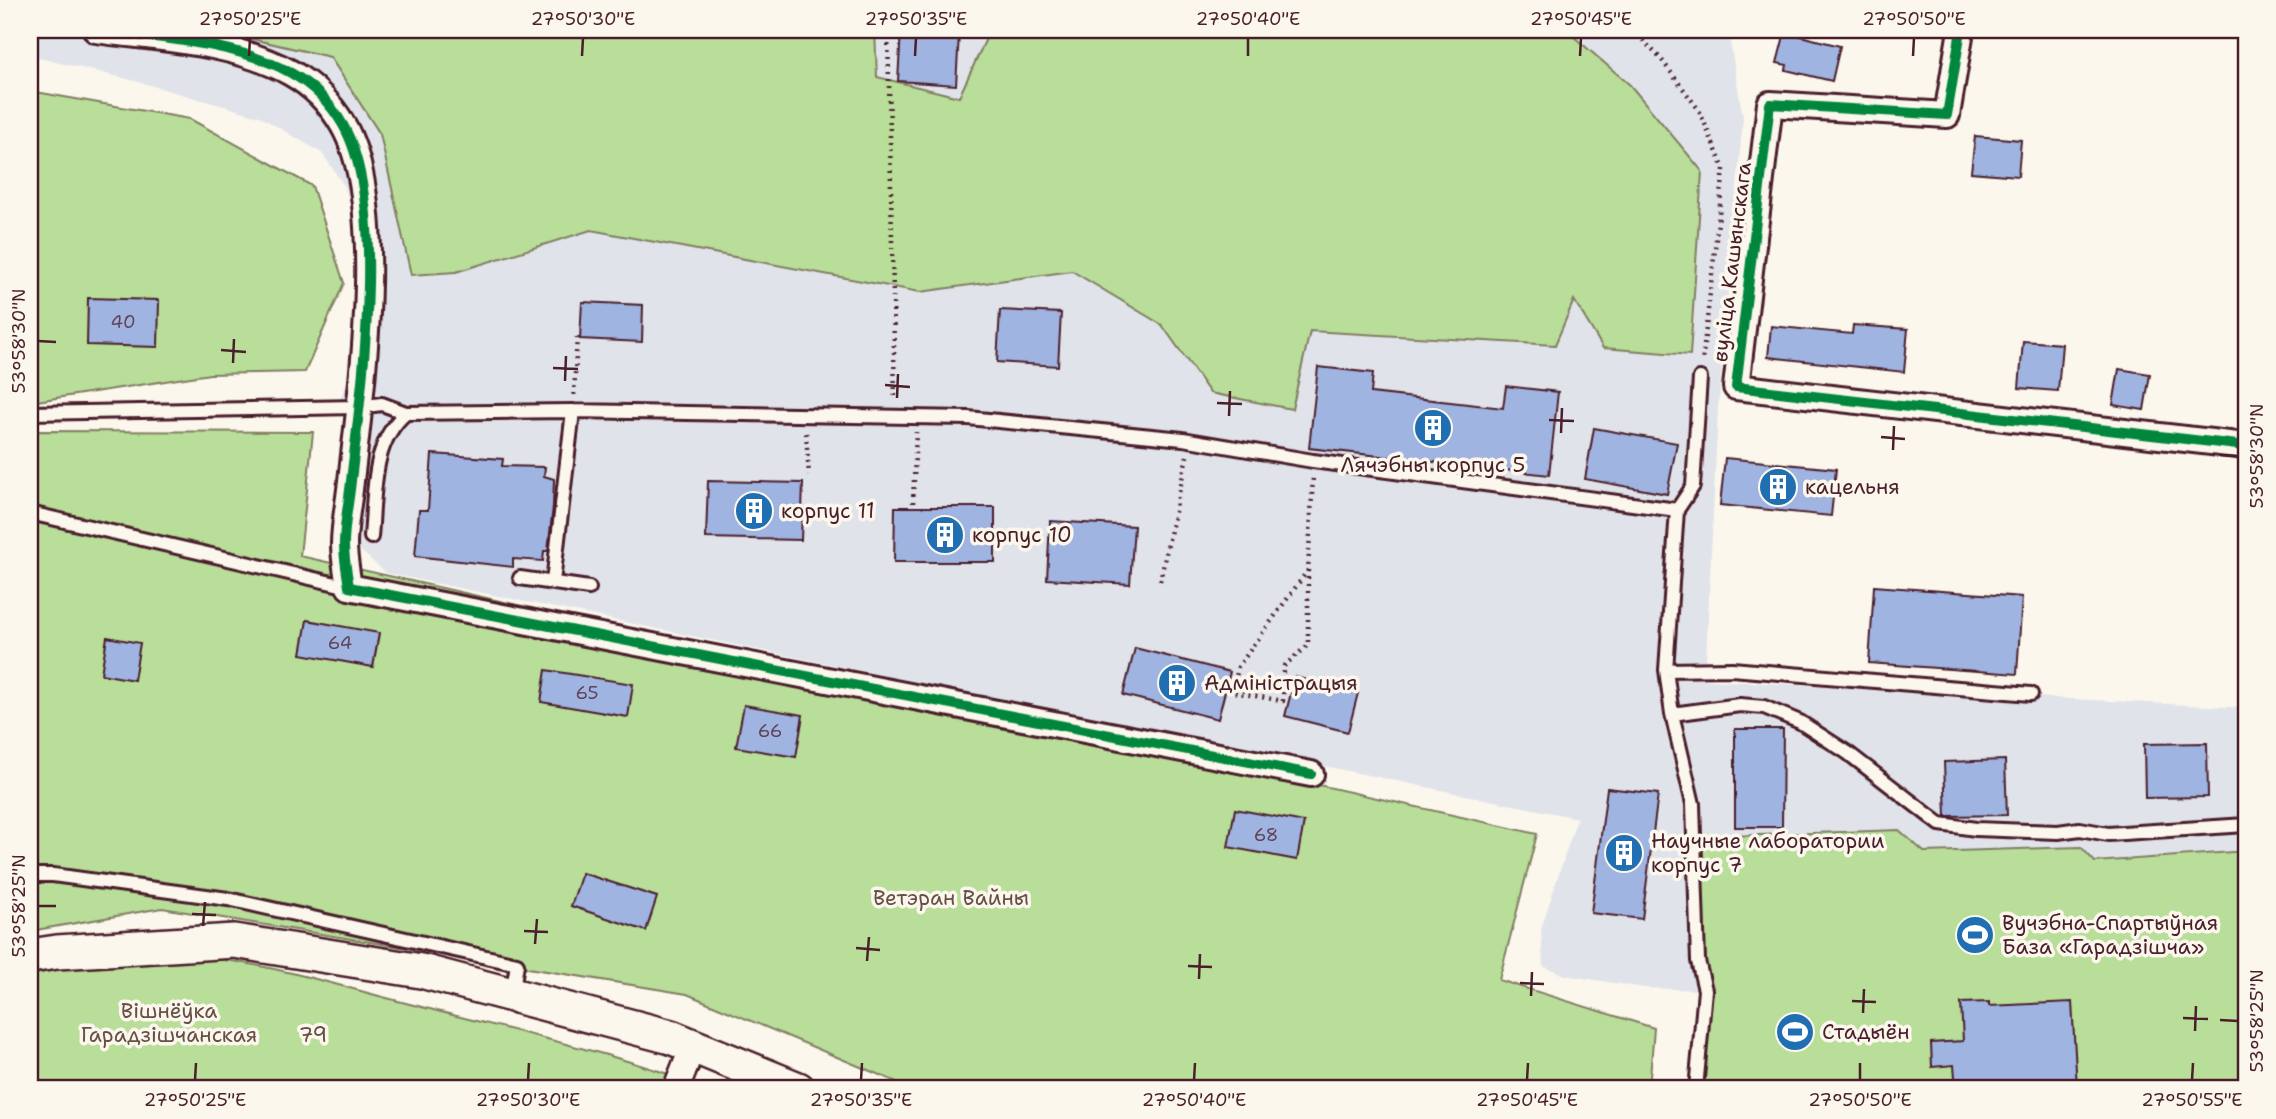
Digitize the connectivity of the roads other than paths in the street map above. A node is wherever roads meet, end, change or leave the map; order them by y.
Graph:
1 (96, 30) edge
2 (1961, 30) edge
3 (1700, 377) road end
4 (358, 407) junction
5 (573, 411) junction
6 (30, 413) edge
7 (406, 413) junction
8 (2246, 446) edge
9 (1677, 510) junction
10 (30, 513) edge
11 (370, 537) dead end
12 (520, 578) dead end
13 (553, 582) junction
14 (349, 587) junction
15 (589, 588) dead end
16 (1666, 670) junction
17 (2031, 694) dead end
18 (1672, 713) junction
19 (1311, 774) dead end
20 (2246, 825) edge
21 (30, 875) edge
22 (30, 957) edge
23 (512, 995) junction
24 (693, 1046) junction
25 (676, 1089) edge
26 (798, 1089) edge
27 (1696, 1089) edge

1 - 4 street
2 - 8 street, вуліца Кашынскага
3 - 9 lane
4 - 6 lane
4 - 7 lane
4 - 14 street
5 - 7 lane
5 - 9 lane
5 - 13 lane
7 - 11 lane
9 - 16 lane
10 - 14 lane
12 - 13 lane
13 - 15 lane
14 - 19 street
16 - 17 lane
16 - 18 lane
18 - 20 lane
18 - 27 lane
21 - 23 lane
22 - 23 street
23 - 24 street
24 - 25 street
24 - 26 street

